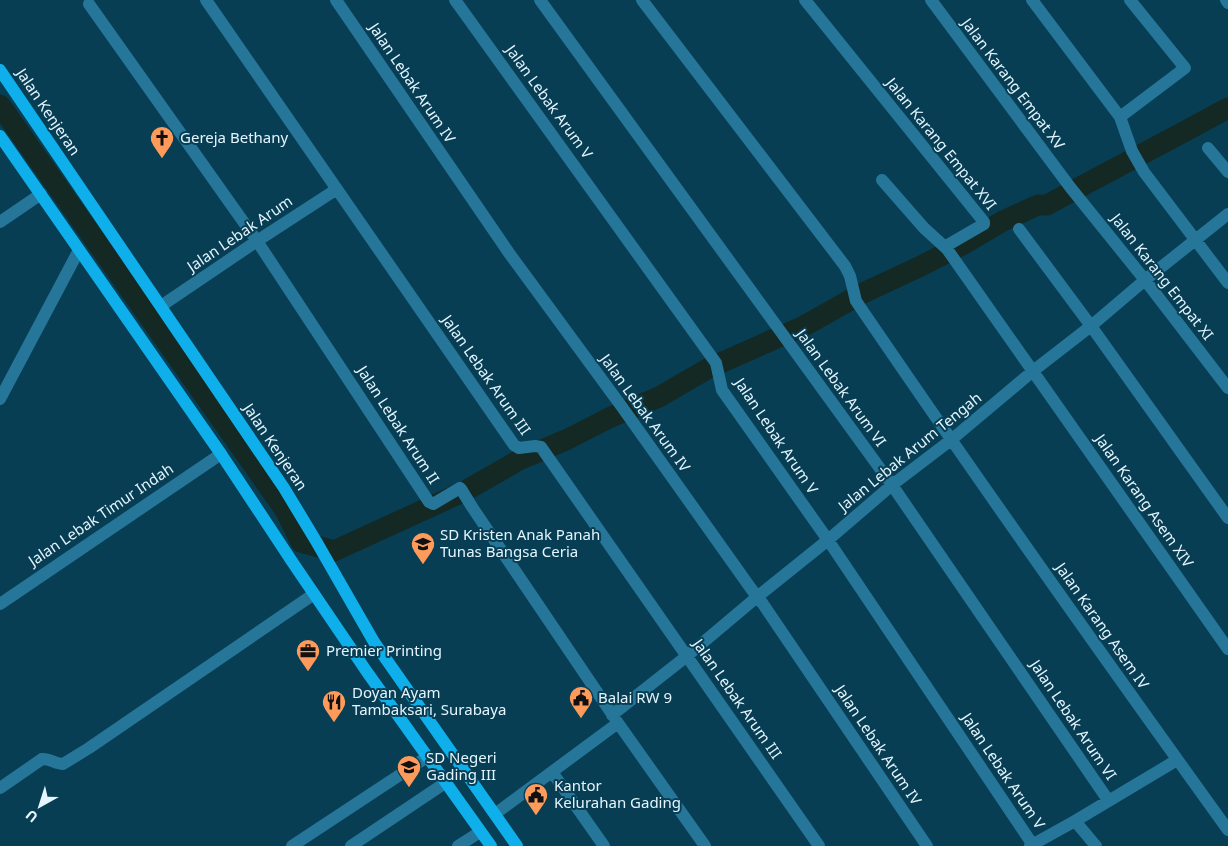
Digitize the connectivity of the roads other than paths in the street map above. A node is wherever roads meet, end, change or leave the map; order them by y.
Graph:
1 (206, 0) edge
2 (336, 0) edge
3 (455, 0) edge
4 (540, 0) edge
5 (642, 0) edge
6 (805, 0) edge
7 (931, 0) edge
8 (1032, 0) edge
9 (1130, 0) edge
10 (1226, 0) edge
11 (1228, 3) edge
12 (90, 4) dead end
13 (0, 70) edge
14 (1120, 117) junction
15 (0, 136) edge
16 (1208, 148) dead end
17 (1228, 172) edge
18 (882, 180) dead end
19 (337, 189) junction
20 (1073, 191) joint
21 (41, 194) junction
22 (1228, 214) edge
23 (0, 222) edge
24 (1019, 229) dead end
25 (1195, 240) junction
26 (257, 241) junction
27 (79, 250) junction
28 (948, 250) junction
29 (1145, 280) junction
30 (1228, 283) edge
31 (161, 306) junction
32 (1091, 326) junction
33 (1034, 371) junction
34 (1228, 388) edge
35 (0, 399) edge
36 (951, 440) junction
37 (221, 454) junction
38 (892, 485) junction
39 (1228, 518) edge
40 (828, 540) junction
41 (314, 594) junction
42 (757, 597) junction
43 (0, 604) edge
44 (1228, 649) edge
45 (687, 656) junction
46 (615, 719) junction
47 (427, 757) junction
48 (1177, 760) junction
49 (552, 772) junction
50 (445, 783) junction
51 (0, 788) edge
52 (1108, 800) junction
53 (495, 814) junction
54 (1075, 821) junction
55 (1228, 830) edge
56 (480, 832) junction
57 (1032, 845) edge
58 (292, 846) edge
59 (351, 846) edge
60 (458, 846) edge
61 (491, 846) edge
62 (517, 846) edge
63 (604, 846) edge
64 (705, 846) edge
65 (819, 846) edge
66 (927, 846) edge
67 (1096, 846) edge

1 - 19 street, Jalan Lebak Arum III
2 - 42 street, Jalan Lebak Arum IV
3 - 40 street, Jalan Lebak Arum V
4 - 38 street, Jalan Lebak Arum VI
5 - 36 street
6 - 28 street, Jalan Karang Empat XVI
7 - 20 street, Jalan Karang Empat XV
8 - 14 street
9 - 14 street
10 - 11 street
12 - 26 street, Jalan Lebak Arum II
13 - 31 main road, Jalan Kenjeran
14 - 25 street
15 - 21 main road
16 - 17 street
18 - 28 street
19 - 26 street, Jalan Lebak Arum
19 - 45 street, Jalan Lebak Arum III
20 - 29 street, Jalan Karang Empat XI
21 - 23 street
21 - 27 main road
22 - 25 street, Jalan Lebak Arum Tengah
24 - 32 street
25 - 29 street, Jalan Lebak Arum Tengah
25 - 30 street
26 - 31 street, Jalan Lebak Arum
26 - 46 street, Jalan Lebak Arum II
27 - 35 street
27 - 37 main road
28 - 33 street
29 - 32 street, Jalan Lebak Arum Tengah
29 - 34 street, Jalan Karang Empat XI
31 - 53 main road, Jalan Kenjeran
32 - 33 street, Jalan Lebak Arum Tengah
32 - 39 street
33 - 36 street, Jalan Lebak Arum Tengah
33 - 44 street, Jalan Karang Asem XIV
36 - 38 street, Jalan Lebak Arum Tengah
36 - 48 street, Jalan Karang Asem IV
37 - 41 main road
37 - 43 street, Jalan Lebak Timur Indah
38 - 40 street, Jalan Lebak Arum Tengah
38 - 52 street, Jalan Lebak Arum VI
40 - 42 street, Jalan Lebak Arum Tengah
40 - 57 street, Jalan Lebak Arum V
41 - 47 main road
41 - 51 street
42 - 45 street, Jalan Lebak Arum Tengah
42 - 66 street, Jalan Lebak Arum IV
45 - 46 street, Jalan Lebak Arum Tengah
45 - 65 street, Jalan Lebak Arum III
46 - 49 street, Jalan Lebak Arum Tengah
46 - 64 street, Jalan Lebak Arum II
47 - 50 main road
47 - 58 street
48 - 52 street
48 - 55 street, Jalan Karang Asem IV
49 - 53 street, Jalan Lebak Arum Tengah
49 - 63 street
50 - 56 main road
50 - 59 street
52 - 54 street
53 - 62 main road, Jalan Kenjeran
54 - 57 street
54 - 67 street
56 - 60 street
56 - 61 main road

